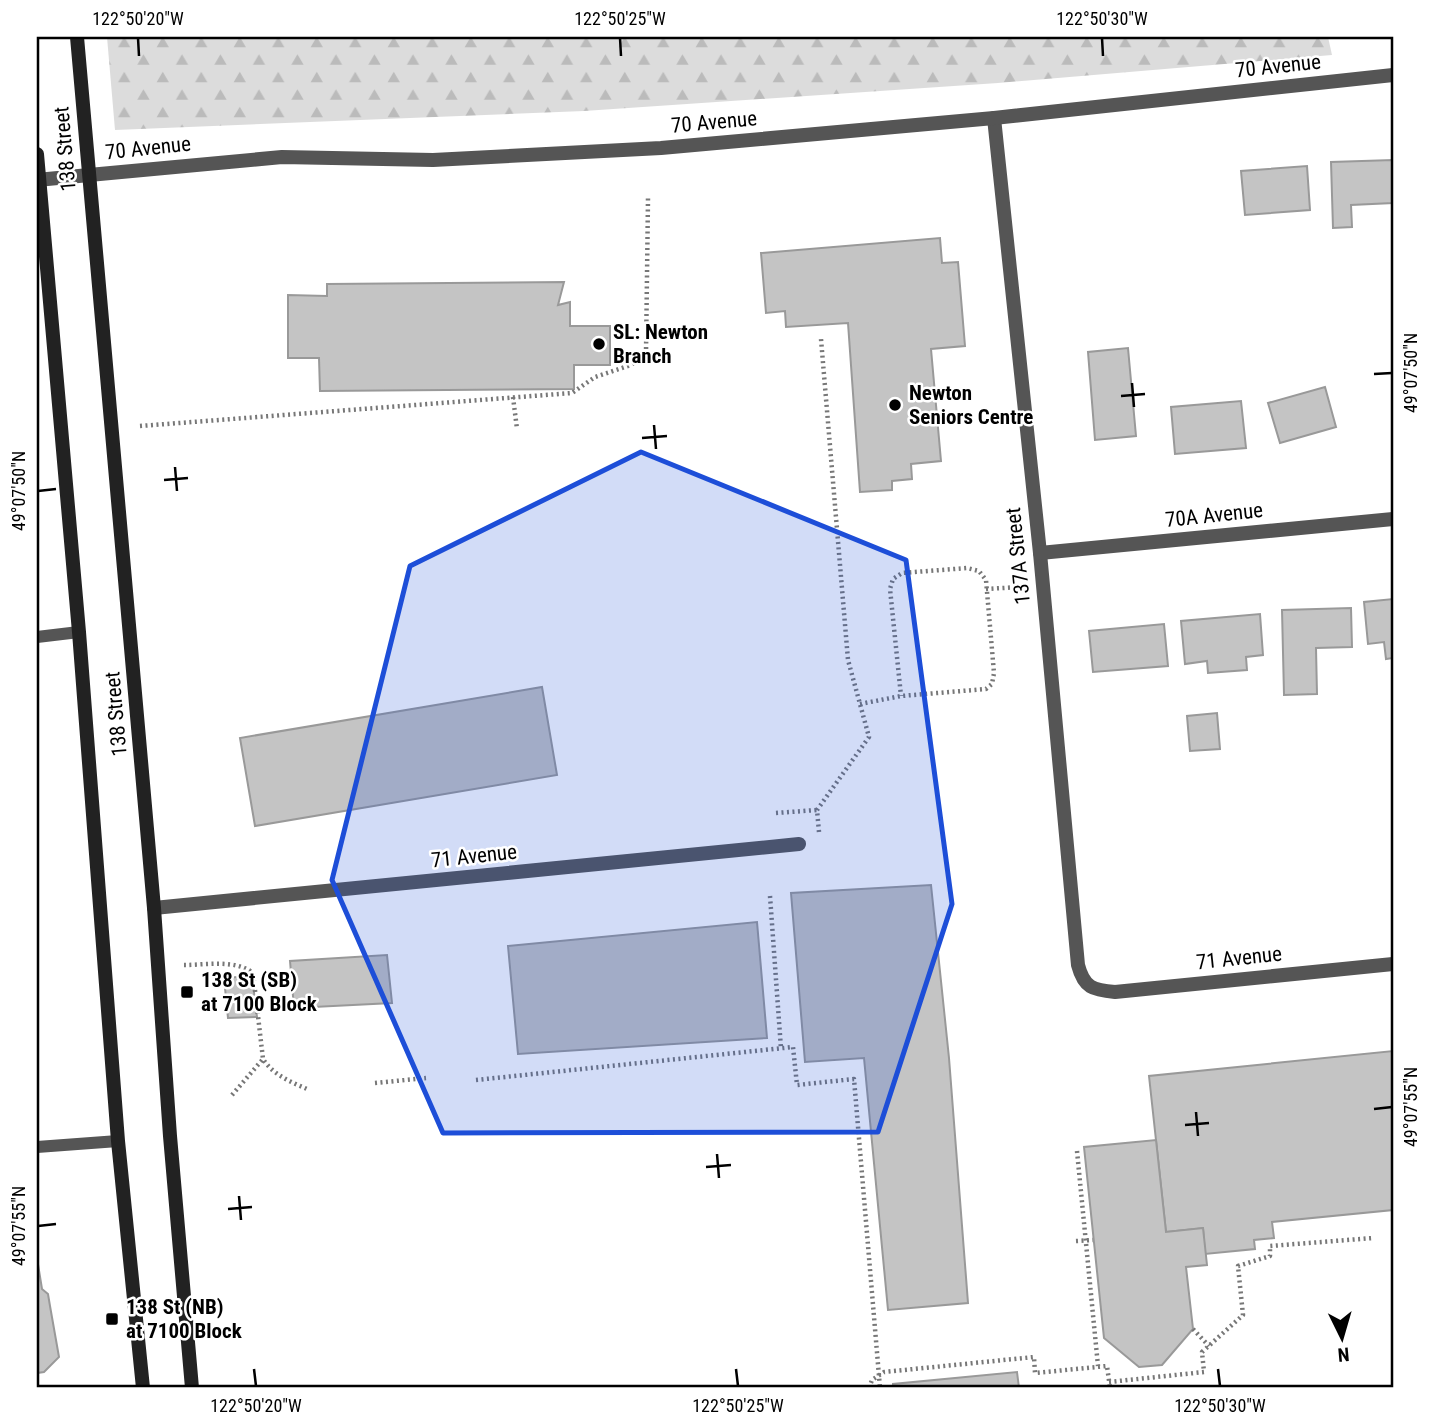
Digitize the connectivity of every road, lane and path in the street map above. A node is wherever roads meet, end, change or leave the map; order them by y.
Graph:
1 (77, 37) edge
2 (1393, 75) edge
3 (994, 118) junction
4 (37, 154) edge
5 (89, 175) junction
6 (38, 180) edge
7 (648, 198) dead end
8 (821, 339) dead end
9 (513, 397) junction
10 (140, 426) dead end
11 (517, 429) dead end
12 (1393, 519) edge
13 (1040, 553) junction
14 (1019, 587) dead end
15 (986, 589) junction
16 (79, 632) junction
17 (37, 637) edge
18 (901, 696) junction
19 (860, 704) junction
20 (776, 813) dead end
21 (799, 844) dead end
22 (770, 896) dead end
23 (155, 908) junction
24 (1393, 964) edge
25 (184, 965) dead end
26 (1090, 987) joint
27 (781, 1049) junction
28 (263, 1059) junction
29 (426, 1078) dead end
30 (476, 1080) dead end
31 (375, 1083) dead end
32 (307, 1089) dead end
33 (232, 1095) dead end
34 (118, 1141) junction
35 (37, 1147) edge
36 (1077, 1152) dead end
37 (1373, 1238) dead end
38 (1093, 1240) dead end
39 (1076, 1241) dead end
40 (1086, 1241) junction
41 (1193, 1329) dead end
42 (1209, 1346) junction
43 (1098, 1366) junction
44 (879, 1376) junction
45 (1110, 1385) edge
46 (143, 1388) edge
47 (192, 1388) edge
48 (869, 1388) edge
49 (880, 1388) edge

1 - 5 main road, 138 Street
2 - 3 street, 70 Avenue
3 - 5 street, 70 Avenue
3 - 13 street, 137A Street
4 - 6 main road, 138 Street
5 - 6 street, 70 Avenue
5 - 23 main road, 138 Street
6 - 16 main road, 138 Street
7 - 9 path
8 - 19 path
9 - 10 path
9 - 11 path
12 - 13 street, 70A Avenue
13 - 26 street, 137A Street
14 - 15 path
15 - 18 path
15 - 18 path
16 - 17 lane
16 - 34 main road, 138 Street
18 - 19 path
19 - 20 path
21 - 23 street, 71 Avenue
22 - 27 path
23 - 47 main road, 138 Street
24 - 26 street, 71 Avenue
25 - 28 path
27 - 30 path
27 - 44 path
28 - 32 path
28 - 33 path
29 - 31 path
34 - 35 lane
34 - 46 main road, 138 Street
36 - 40 path
37 - 42 path
38 - 40 path
39 - 40 path
40 - 43 path
41 - 42 path
42 - 45 path
43 - 44 path
43 - 45 path
44 - 48 path
44 - 49 path

